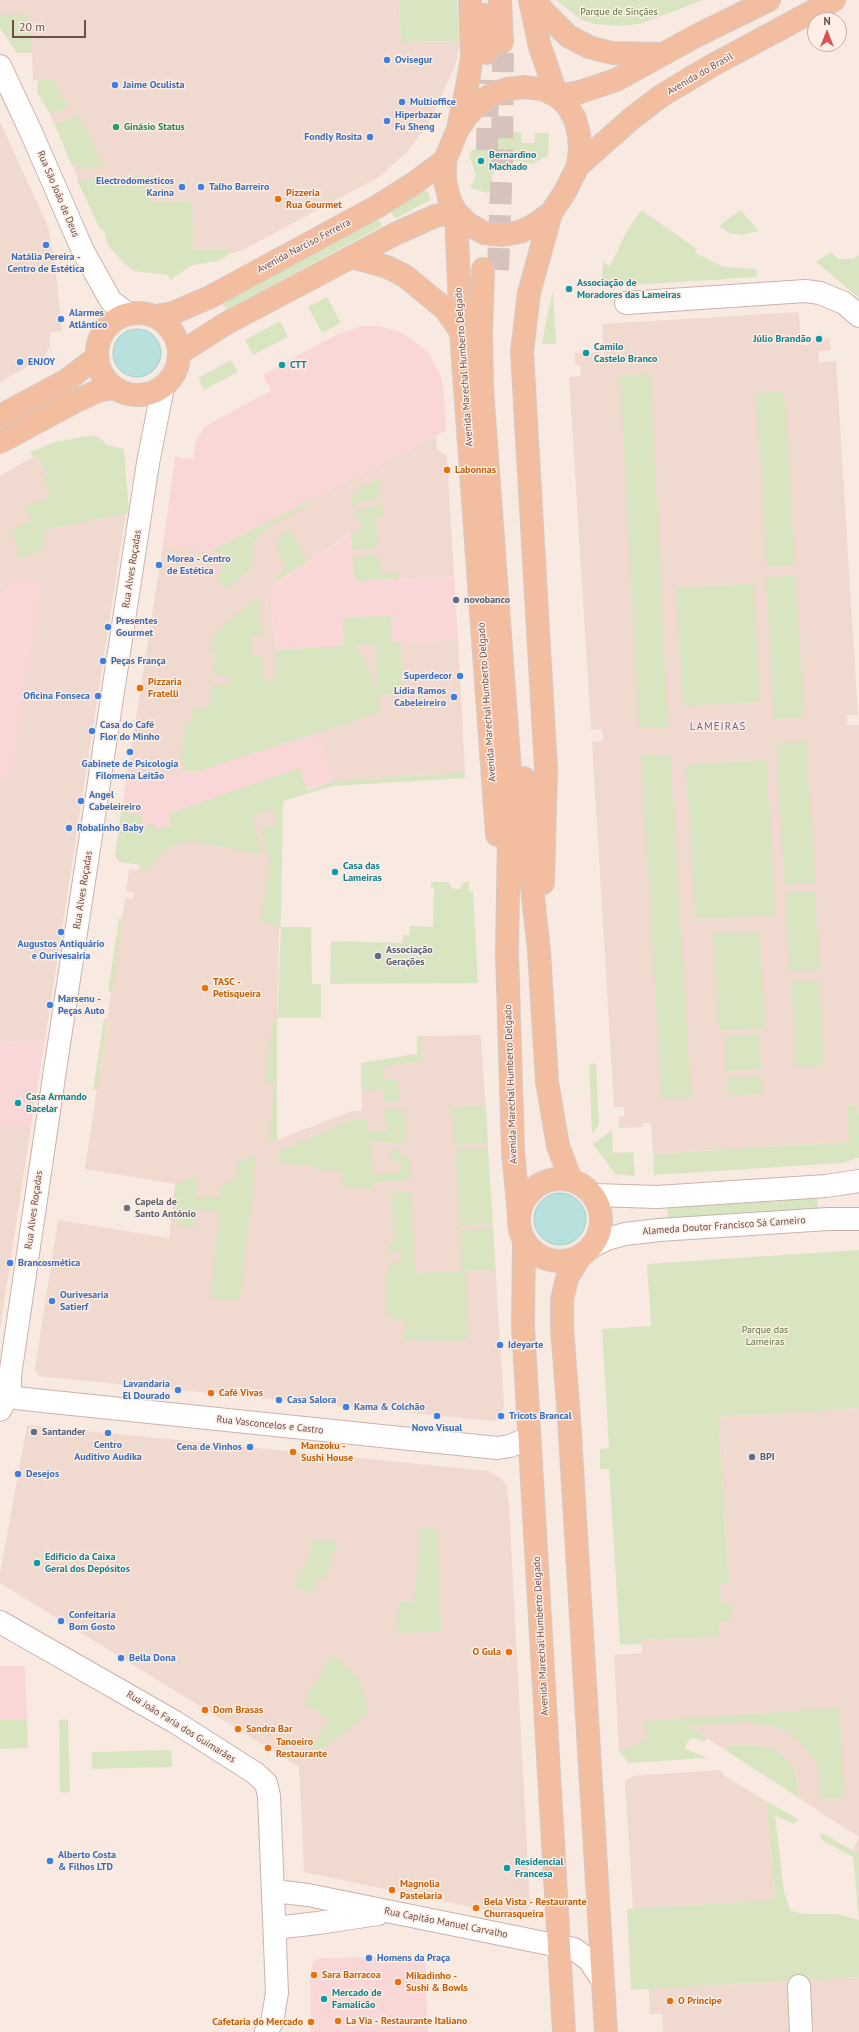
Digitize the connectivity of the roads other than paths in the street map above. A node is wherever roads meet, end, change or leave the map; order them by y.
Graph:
1 (470, 0) edge
2 (485, 0) edge
3 (500, 0) edge
4 (530, 0) edge
5 (536, 0) edge
6 (770, 0) edge
7 (834, 0) edge
8 (662, 54) junction
9 (0, 66) edge
10 (557, 96) junction
11 (457, 131) junction
12 (445, 160) junction
13 (578, 166) junction
14 (456, 212) junction
15 (551, 213) junction
16 (352, 257) junction
17 (626, 302) dead end
18 (128, 314) junction
19 (156, 316) junction
20 (859, 316) edge
21 (461, 332) junction
22 (180, 353) junction
23 (97, 357) junction
24 (163, 387) junction
25 (114, 388) junction
26 (0, 416) edge
27 (0, 442) edge
28 (539, 951) junction
29 (507, 953) junction
30 (571, 1180) junction
31 (859, 1181) edge
32 (594, 1196) junction
33 (519, 1215) junction
34 (859, 1219) edge
35 (524, 1240) junction
36 (586, 1251) junction
37 (5, 1402) edge
38 (529, 1438) junction
39 (0, 1622) edge
40 (274, 1891) junction
41 (387, 1912) junction
42 (275, 1928) junction
43 (558, 1944) junction
44 (603, 1982) junction
45 (799, 1986) dead end
46 (266, 2032) edge
47 (564, 2032) edge
48 (606, 2032) edge
49 (801, 2032) edge

1 - 11 main road
2 - 3 main road
4 - 10 main road
5 - 8 main road
6 - 8 main road
7 - 13 main road, Avenida do Brasil
8 - 10 main road
9 - 18 street, Rua São João de Deus
10 - 11 main road
10 - 13 main road
11 - 12 main road
12 - 14 main road
12 - 19 main road, Avenida Narciso Ferreira
13 - 15 main road
14 - 15 main road
14 - 16 main road
14 - 21 main road, Avenida Marechal Humberto Delgado
15 - 28 main road, Avenida Marechal Humberto Delgado
16 - 21 main road
16 - 22 main road
17 - 20 street
18 - 19 main road
18 - 23 main road
19 - 22 main road
21 - 29 main road, Avenida Marechal Humberto Delgado
22 - 24 main road
23 - 25 main road
23 - 26 main road
24 - 25 main road
24 - 37 street, Rua Alves Roçadas
25 - 27 main road
28 - 29 main road, Avenida Marechal Humberto Delgado
28 - 30 main road, Avenida Marechal Humberto Delgado
29 - 33 main road, Avenida Marechal Humberto Delgado
30 - 32 main road
30 - 33 main road
31 - 32 street
32 - 36 main road
33 - 35 main road
34 - 36 street, Alameda Doutor Francisco Sá Carneiro
35 - 36 main road
35 - 38 main road, Avenida Marechal Humberto Delgado
36 - 44 main road
37 - 38 street, Rua Vasconcelos e Castro
38 - 43 main road, Avenida Marechal Humberto Delgado
39 - 40 street, Rua João Faria dos Guimarães
40 - 41 street, Rua Capitão Manuel Carvalho
40 - 42 street, Rua João Faria dos Guimarães
41 - 42 street
41 - 43 street, Rua Capitão Manuel Carvalho
42 - 46 street, Rua João Faria dos Guimarães
43 - 44 street, Rua Capitão Manuel Carvalho
43 - 47 main road, Avenida Marechal Humberto Delgado
44 - 48 main road
45 - 49 street

